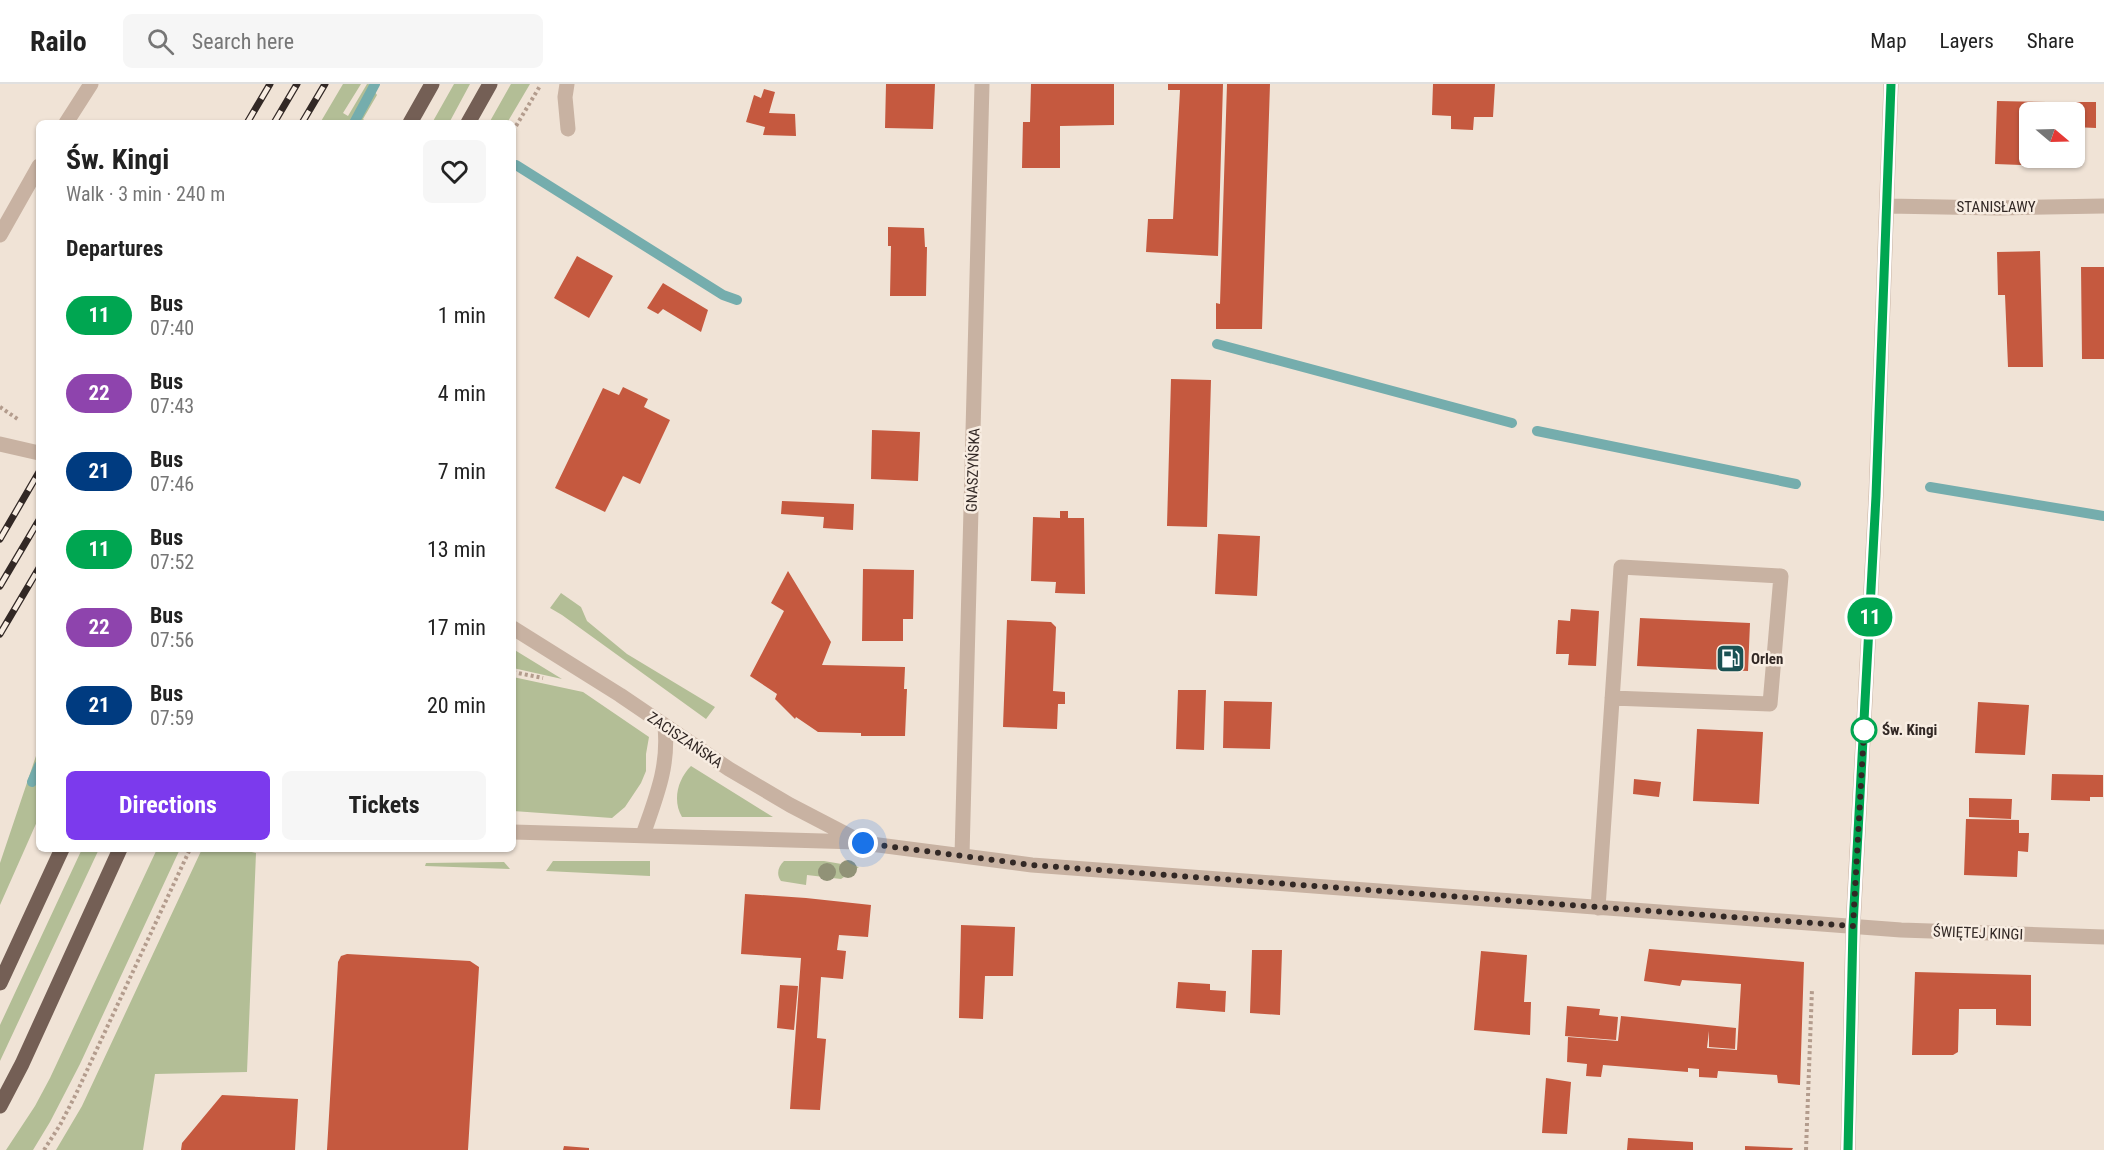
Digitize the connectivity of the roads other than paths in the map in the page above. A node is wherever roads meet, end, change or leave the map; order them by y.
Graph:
1 (91, 84) edge
2 (432, 84) edge
3 (489, 84) edge
4 (567, 84) edge
5 (982, 84) edge
6 (1891, 84) edge
7 (68, 120) edge
8 (412, 120) edge
9 (470, 120) edge
10 (568, 129) dead end
11 (36, 171) edge
12 (1887, 206) junction
13 (2104, 206) edge
14 (0, 235) edge
15 (0, 444) edge
16 (36, 452) edge
17 (516, 630) edge
18 (1612, 698) junction
19 (665, 727) junction
20 (516, 832) edge
21 (643, 835) junction
22 (863, 843) junction
23 (61, 852) edge
24 (119, 852) edge
25 (962, 856) junction
26 (1598, 908) junction
27 (1853, 926) junction
28 (2104, 937) edge
29 (0, 983) edge
30 (0, 1106) edge
31 (1848, 1150) edge

1 - 7 street
2 - 8 main road
3 - 9 main road
4 - 10 street
5 - 25 street, GNASZYŃSKA
6 - 12 street
11 - 14 street
12 - 13 street, STANISŁAWY
12 - 27 street
15 - 16 street
17 - 19 street, ZACISZAŃSKA
18 - 18 street
18 - 26 street
19 - 21 street
19 - 22 street, ZACISZAŃSKA
20 - 21 street, ZACISZAŃSKA
21 - 22 street, ZACISZAŃSKA
22 - 25 street, ZACISZAŃSKA
23 - 29 main road
24 - 30 main road
25 - 26 street, ZACISZAŃSKA
26 - 27 street, ZACISZAŃSKA
27 - 28 street, ŚWIĘTEJ KINGI
27 - 31 street

